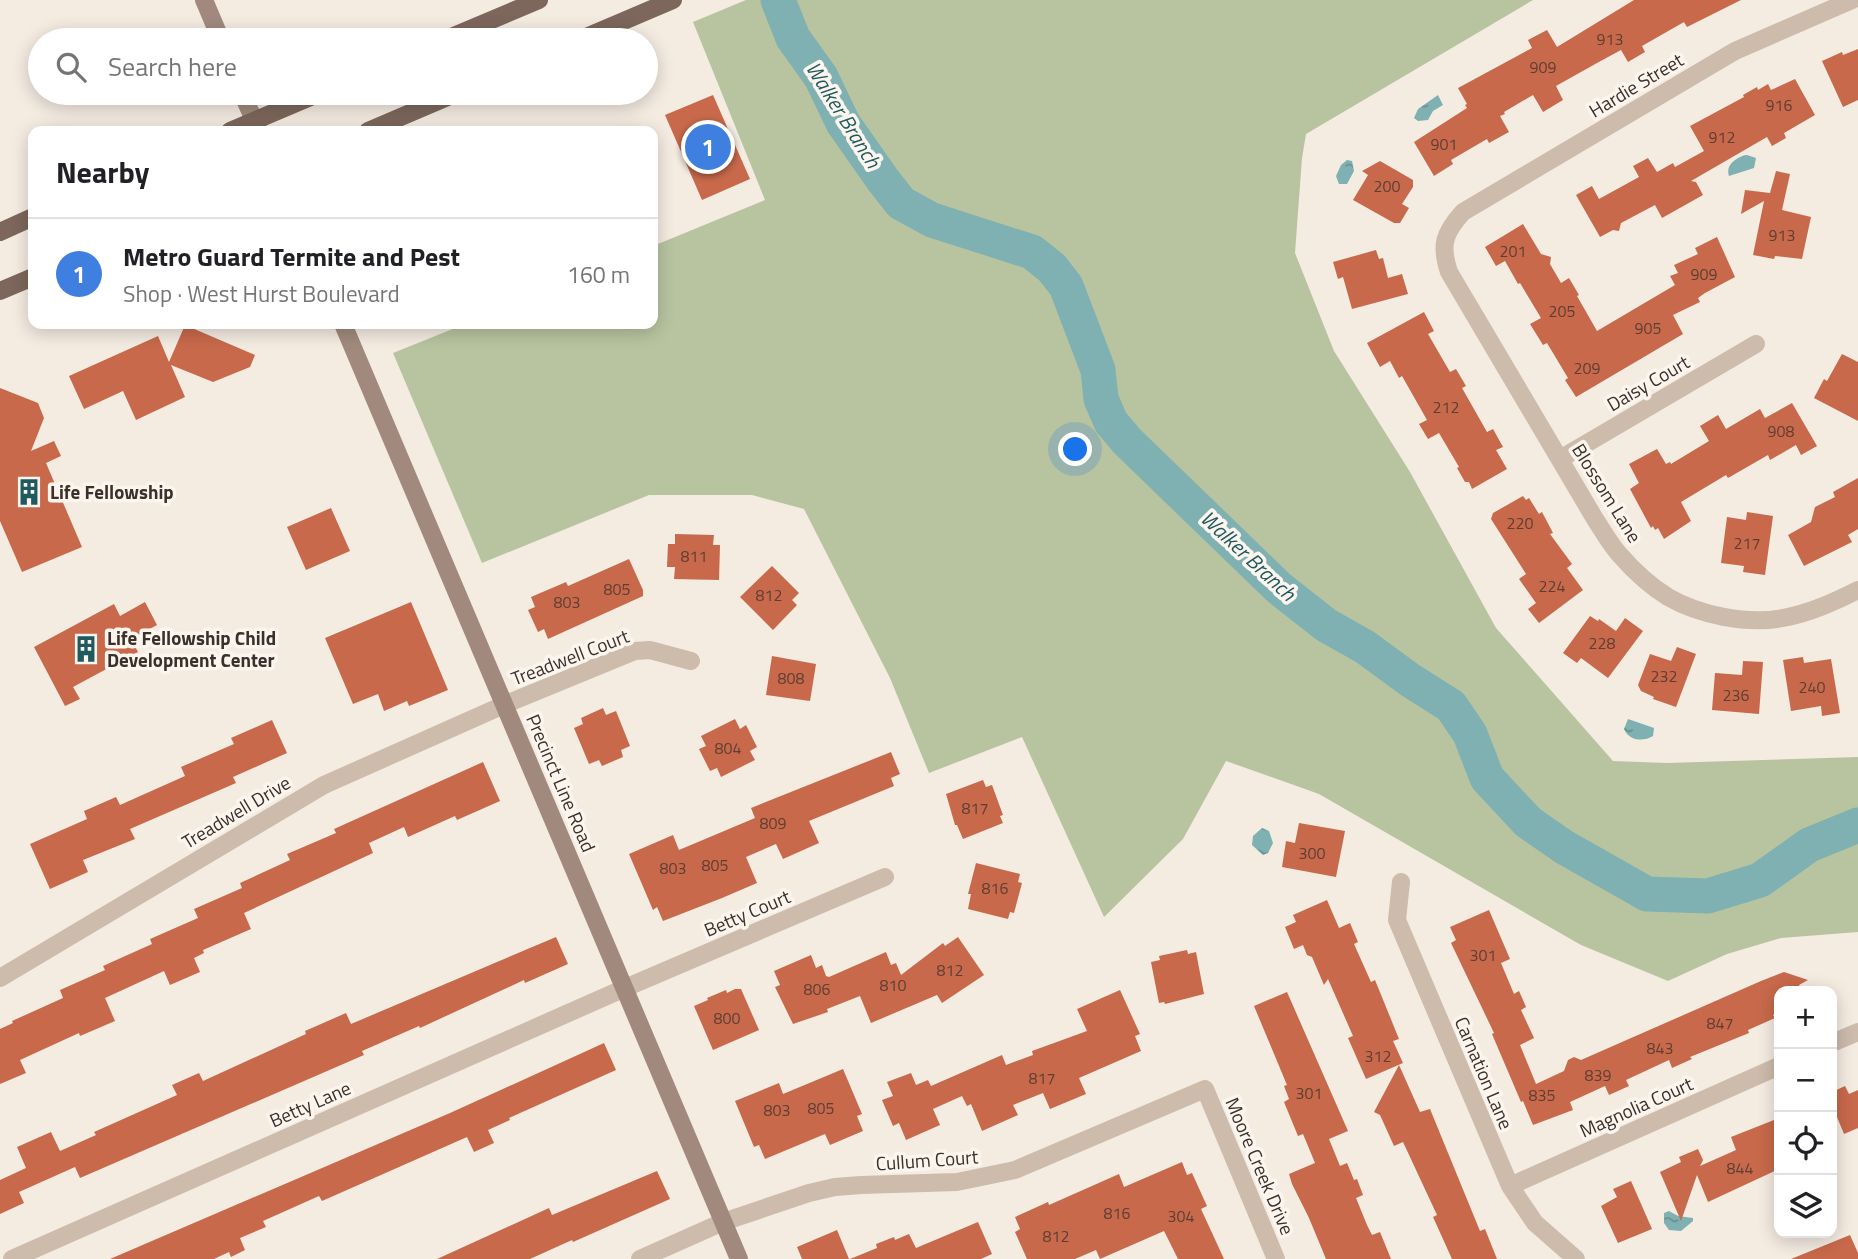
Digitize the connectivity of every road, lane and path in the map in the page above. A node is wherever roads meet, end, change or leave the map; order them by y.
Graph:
1 (204, 0) edge
2 (539, 0) edge
3 (673, 0) edge
4 (1852, 0) edge
5 (216, 28) edge
6 (472, 28) edge
7 (607, 28) edge
8 (247, 105) edge
9 (297, 105) edge
10 (429, 105) edge
11 (257, 126) edge
12 (381, 126) edge
13 (28, 219) edge
14 (1452, 224) joint
15 (0, 232) edge
16 (28, 278) edge
17 (0, 291) edge
18 (345, 329) edge
19 (1756, 344) dead end
20 (1560, 458) junction
21 (1858, 590) edge
22 (691, 660) dead end
23 (506, 704) junction
24 (884, 877) dead end
25 (1401, 882) dead end
26 (0, 978) edge
27 (625, 988) junction
28 (1858, 1032) edge
29 (1837, 1041) edge
30 (1774, 1068) edge
31 (1205, 1090) joint
32 (1510, 1186) junction
33 (723, 1222) junction
34 (12, 1259) edge
35 (640, 1259) edge
36 (738, 1259) edge
37 (1276, 1259) edge
38 (1576, 1259) edge

1 - 5 main road
2 - 6 main road
3 - 7 main road
4 - 14 street, Hardie Street
8 - 11 main road
9 - 11 main road
10 - 12 main road
13 - 15 main road
14 - 20 street, Blossom Lane
16 - 17 main road
18 - 23 main road, Precinct Line Road
19 - 20 street, Daisy Court
20 - 21 street, Blossom Lane
22 - 23 street, Treadwell Court
23 - 26 street, Treadwell Drive
23 - 27 main road, Precinct Line Road
24 - 27 street, Betty Court
25 - 32 street, Carnation Lane
27 - 33 main road, Precinct Line Road
27 - 34 street, Betty Lane
28 - 29 street
30 - 32 street, Magnolia Court
31 - 33 street, Cullum Court
31 - 37 street, Moore Creek Drive
32 - 38 street, Carnation Lane
33 - 35 street, Cullum Court
33 - 36 main road, Precinct Line Road

